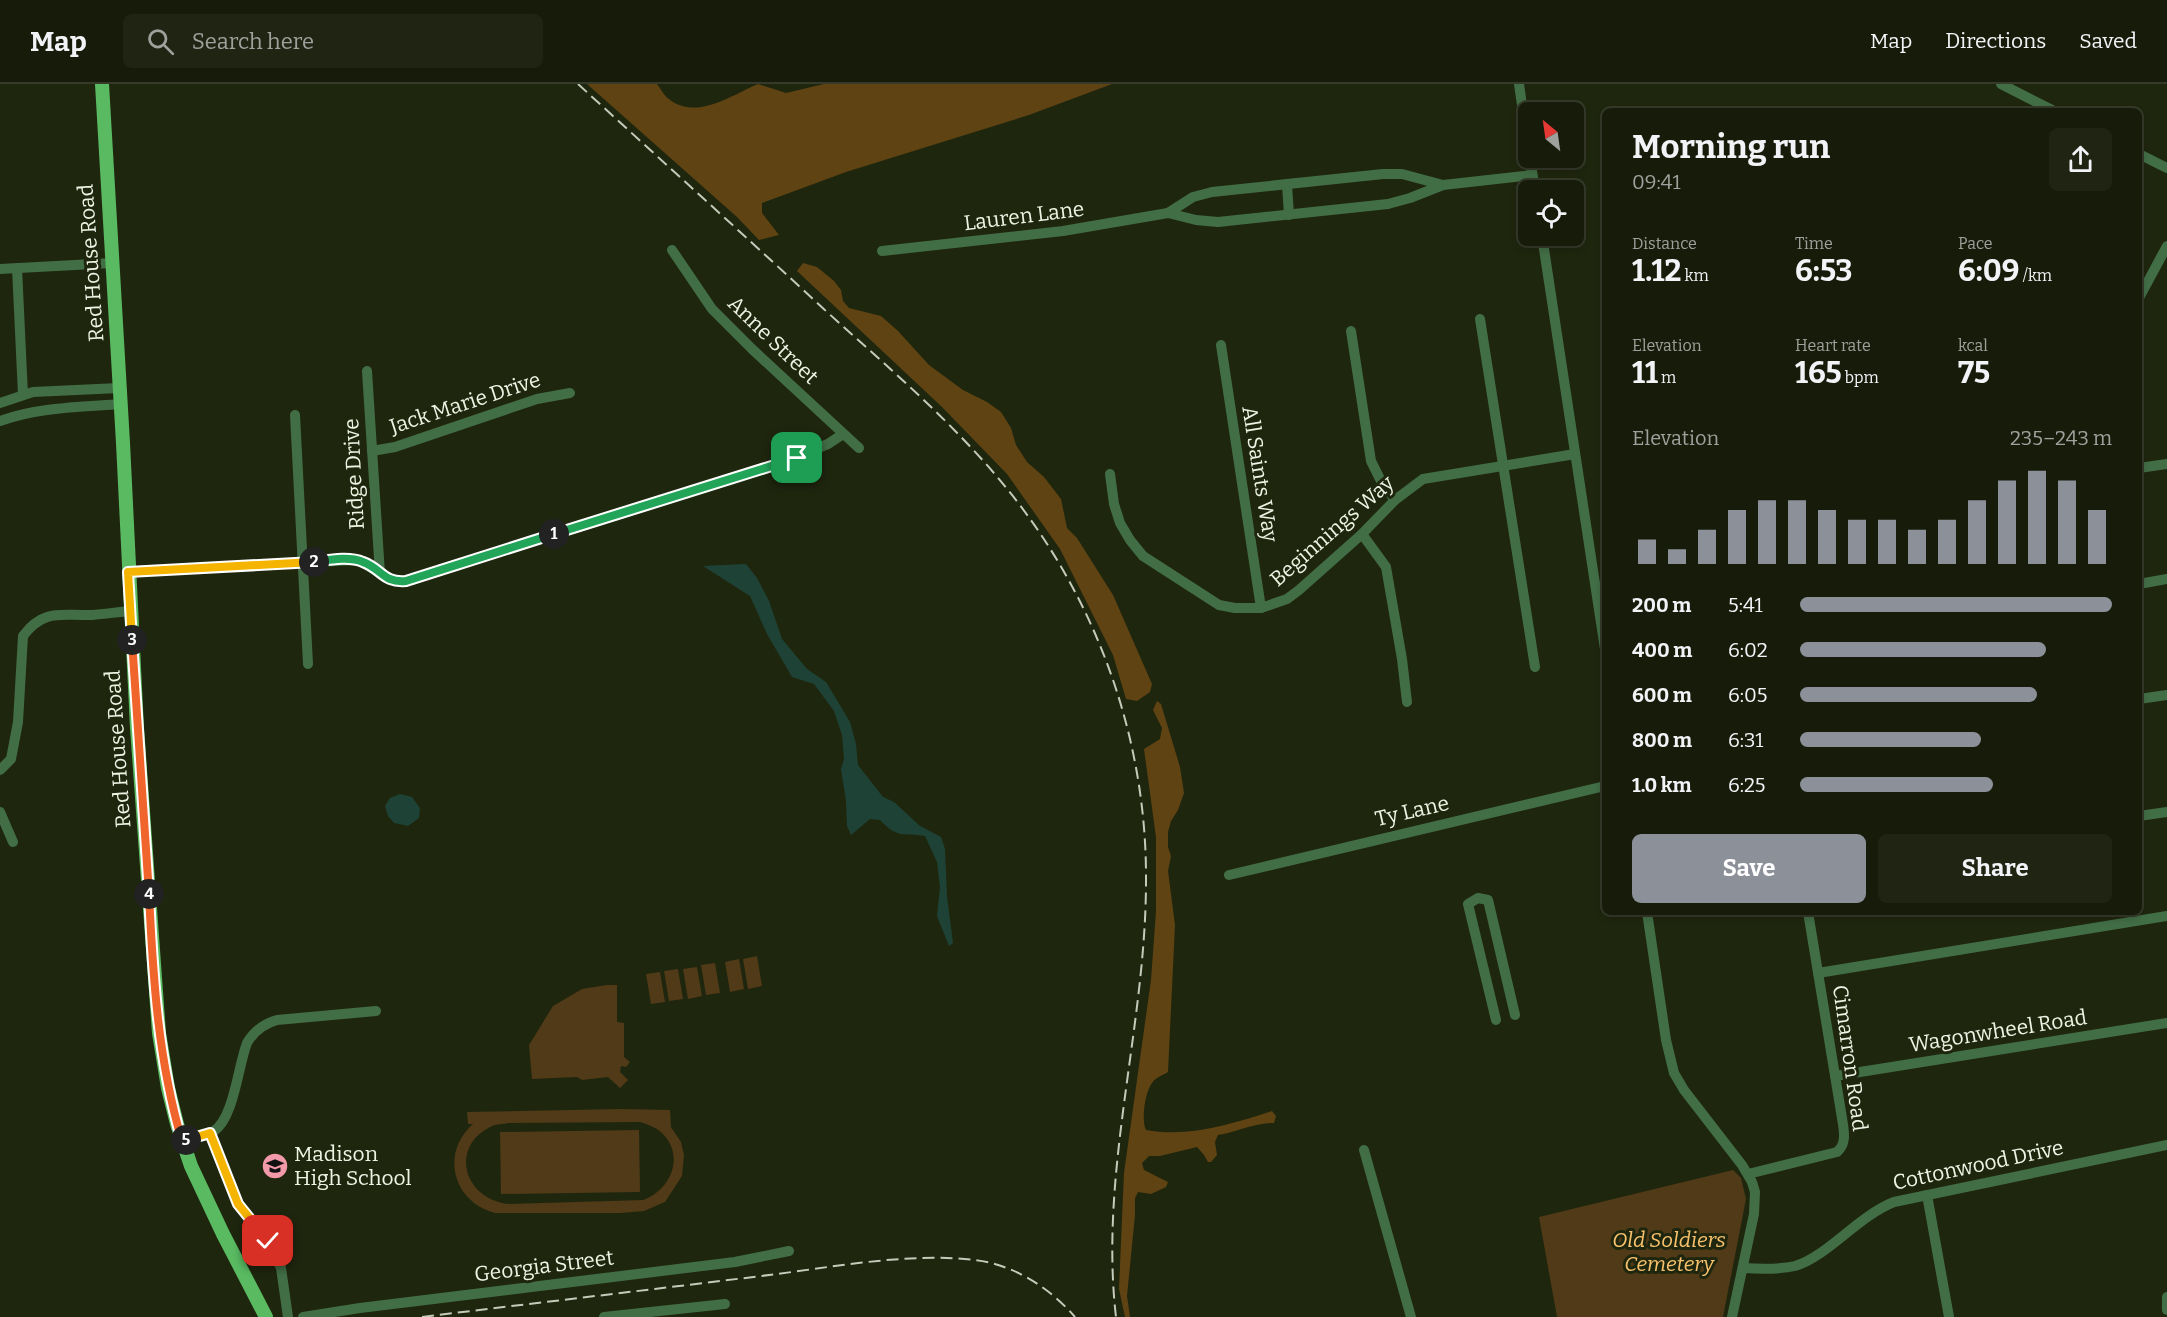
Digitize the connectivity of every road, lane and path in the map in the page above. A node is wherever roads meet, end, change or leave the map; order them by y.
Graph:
1 (102, 84) edge
2 (1520, 84) edge
3 (2001, 84) edge
4 (1522, 102) edge
5 (2048, 108) edge
6 (2142, 156) edge
7 (1531, 168) edge
8 (2167, 168) edge
9 (1532, 175) junction
10 (1533, 180) edge
11 (1443, 184) junction
12 (1287, 185) junction
13 (1168, 213) junction
14 (1289, 215) junction
15 (1544, 246) edge
16 (2167, 246) edge
17 (672, 250) dead end
18 (882, 251) dead end
19 (112, 262) junction
20 (17, 268) junction
21 (0, 269) edge
22 (2142, 292) edge
23 (1480, 319) dead end
24 (1351, 331) dead end
25 (1221, 345) dead end
26 (367, 371) dead end
27 (119, 388) junction
28 (570, 393) dead end
29 (23, 395) junction
30 (0, 403) edge
31 (121, 404) junction
32 (295, 415) dead end
33 (0, 421) edge
34 (843, 434) junction
35 (859, 448) dead end
36 (372, 450) junction
37 (1575, 454) junction
38 (2167, 464) edge
39 (1503, 466) junction
40 (2142, 468) edge
41 (1110, 474) dead end
42 (1395, 500) junction
43 (1362, 534) junction
44 (302, 563) junction
45 (128, 572) junction
46 (380, 574) junction
47 (1599, 574) edge
48 (2167, 579) edge
49 (2142, 583) edge
50 (1261, 608) junction
51 (130, 611) junction
52 (1602, 612) edge
53 (308, 664) dead end
54 (1535, 666) dead end
55 (2167, 695) edge
56 (2142, 699) edge
57 (1407, 702) dead end
58 (0, 770) edge
59 (1602, 787) edge
60 (0, 812) edge
61 (2167, 812) edge
62 (2142, 816) edge
63 (13, 842) dead end
64 (1229, 875) dead end
65 (1647, 915) edge
66 (1808, 915) edge
67 (2167, 916) edge
68 (1818, 973) junction
69 (376, 1011) dead end
70 (1515, 1015) dead end
71 (1496, 1020) dead end
72 (2167, 1023) edge
73 (1835, 1076) junction
74 (210, 1133) junction
75 (182, 1141) junction
76 (2167, 1145) edge
77 (1364, 1149) dead end
78 (1748, 1174) junction
79 (1927, 1195) junction
80 (789, 1251) dead end
81 (1743, 1268) junction
82 (2167, 1297) edge
83 (725, 1304) dead end
84 (2167, 1310) edge
85 (622, 1316) edge
86 (266, 1317) edge
87 (288, 1317) edge
88 (303, 1317) edge
89 (604, 1317) edge
90 (1411, 1317) edge
91 (1732, 1317) edge
92 (1949, 1317) edge

1 - 19 main road, Red House Road
2 - 4 street
3 - 5 street
6 - 8 street
7 - 9 street
9 - 10 street
9 - 11 street, Lauren Lane
11 - 12 street, Lauren Lane
11 - 14 street, Lauren Lane
12 - 13 street, Lauren Lane
12 - 14 street
13 - 14 street, Lauren Lane
13 - 18 street, Lauren Lane
15 - 37 street
16 - 22 street
17 - 34 street, Anne Street
19 - 20 street
19 - 27 main road, Red House Road
20 - 21 street
20 - 29 street
23 - 39 street
24 - 42 street
25 - 50 street, All Saints Way
26 - 36 street, Ridge Drive
27 - 29 street
27 - 31 main road, Red House Road
28 - 36 street, Jack Marie Drive
29 - 30 street
31 - 33 street
31 - 45 main road, Red House Road
32 - 44 street
34 - 35 street, Anne Street
34 - 46 street
36 - 46 street, Ridge Drive
37 - 39 street, Beginnings Way
37 - 47 street
38 - 40 street
39 - 42 street, Beginnings Way
39 - 54 street
41 - 50 street, Beginnings Way
42 - 43 street, Beginnings Way
43 - 50 street, Beginnings Way
43 - 57 street
44 - 45 street
44 - 46 street
44 - 53 street
45 - 51 main road, Red House Road
47 - 52 street
48 - 49 street
51 - 58 street
51 - 75 main road, Red House Road
55 - 56 street
59 - 64 street, Ty Lane
60 - 63 street
61 - 62 street
65 - 78 street
66 - 68 street, Cimarron Road
67 - 68 street
68 - 73 street, Cimarron Road
69 - 74 street
70 - 71 street
72 - 73 street, Wagonwheel Road
73 - 78 street, Cimarron Road
74 - 75 street
74 - 87 street
75 - 86 main road, Red House Road
76 - 79 street, Cottonwood Drive
77 - 90 street
78 - 81 street
79 - 81 street, Cottonwood Drive
79 - 92 street
80 - 88 street, Georgia Street
81 - 91 street
82 - 84 street
83 - 85 street
85 - 89 street

